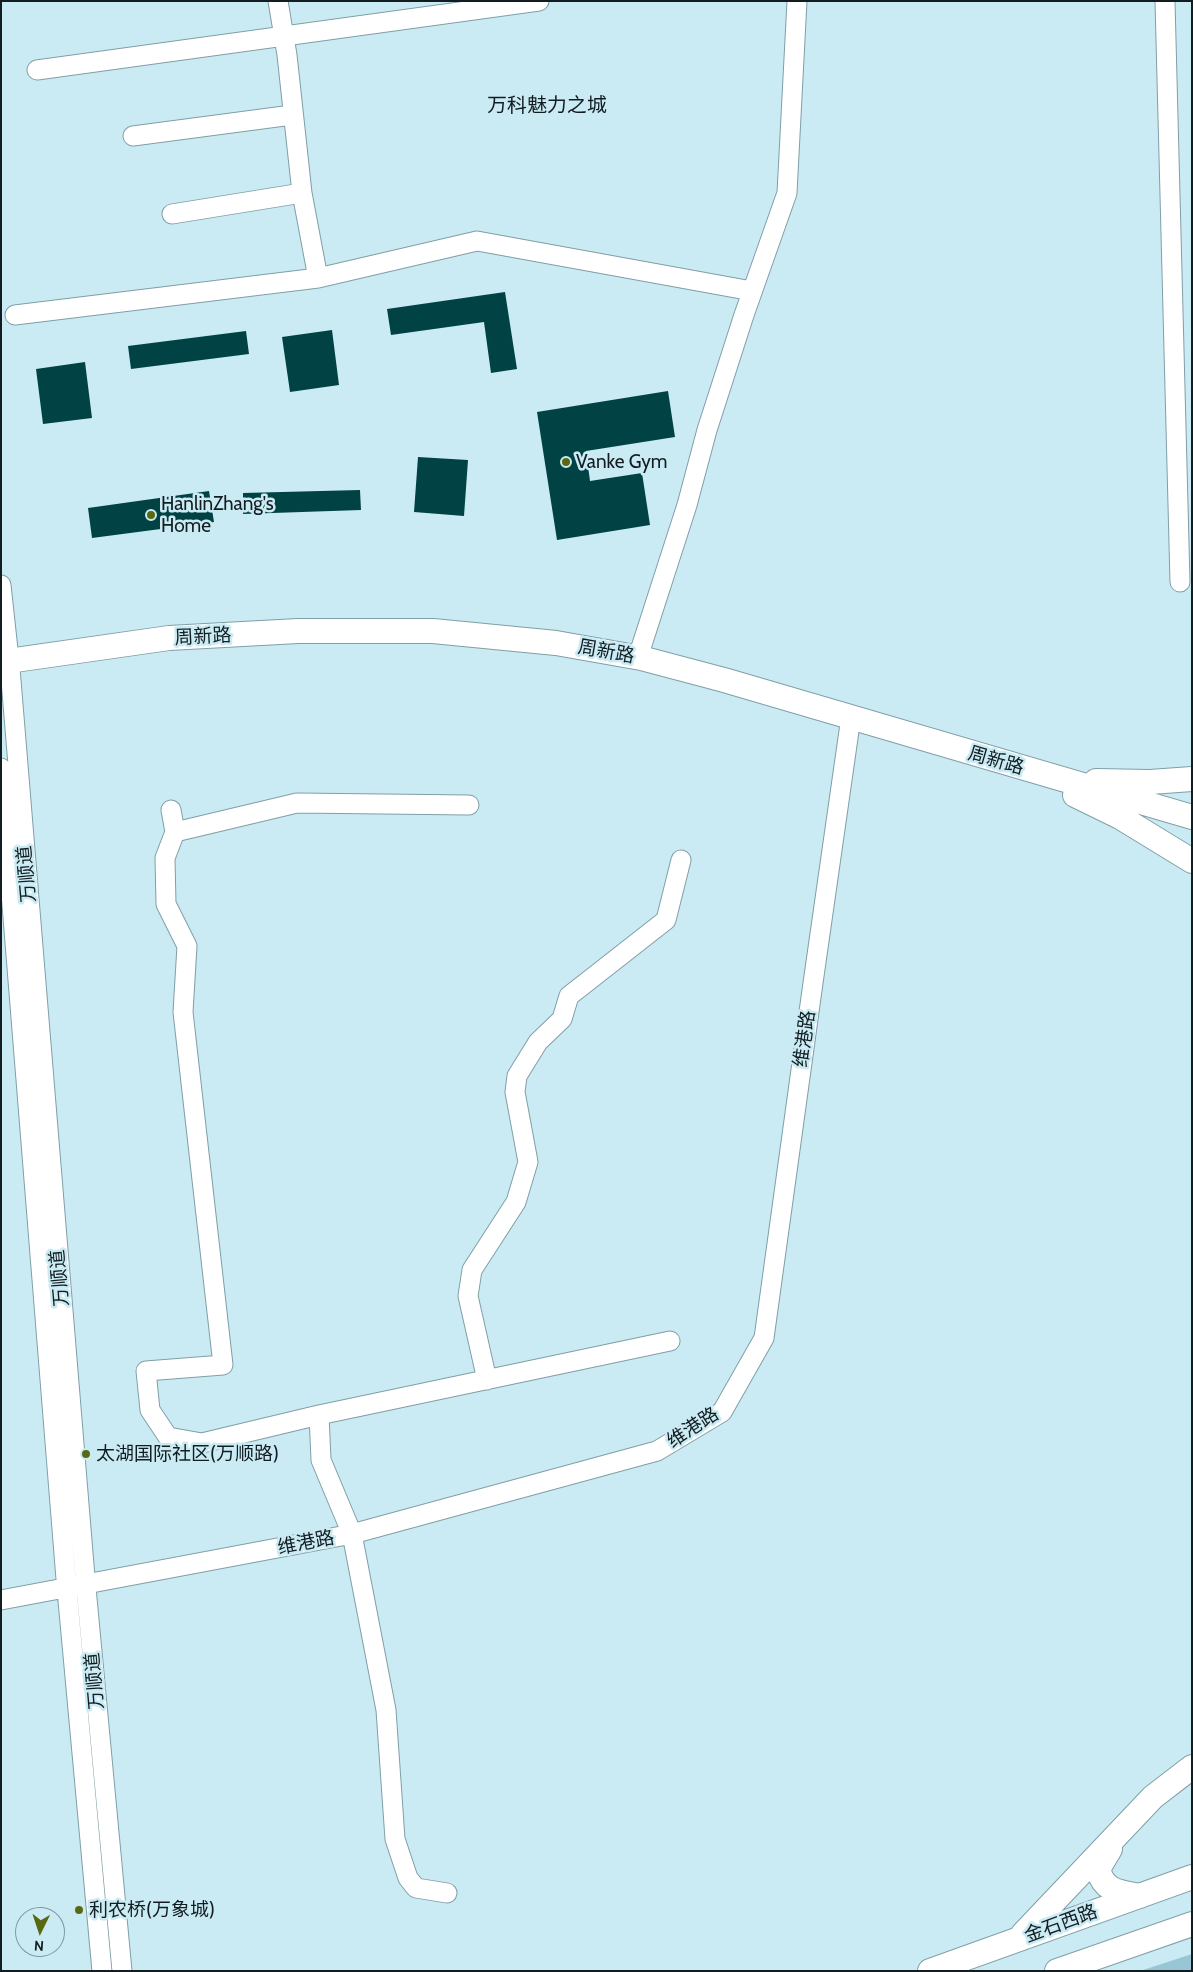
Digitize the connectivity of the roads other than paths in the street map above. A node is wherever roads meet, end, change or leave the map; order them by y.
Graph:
1 (278, 1) edge
2 (539, 1) edge
3 (797, 1) edge
4 (1165, 1) edge
5 (282, 36) junction
6 (37, 70) dead end
7 (292, 115) junction
8 (133, 136) dead end
9 (302, 193) junction
10 (172, 214) dead end
11 (318, 278) junction
12 (752, 291) junction
13 (15, 315) dead end
14 (1180, 582) dead end
15 (1, 585) edge
16 (638, 657) junction
17 (5, 665) edge
18 (846, 721) junction
19 (1, 768) edge
20 (1192, 779) edge
21 (1069, 787) junction
22 (469, 805) dead end
23 (171, 810) dead end
24 (1192, 817) edge
25 (1192, 826) edge
26 (175, 832) junction
27 (681, 860) dead end
28 (1192, 861) edge
29 (670, 1341) dead end
30 (487, 1380) junction
31 (319, 1415) junction
32 (350, 1530) junction
33 (76, 1582) junction
34 (1, 1591) edge
35 (1, 1600) edge
36 (1192, 1767) edge
37 (1192, 1776) edge
38 (1192, 1877) edge
39 (447, 1893) dead end
40 (1140, 1896) junction
41 (1192, 1924) edge
42 (1018, 1939) junction
43 (102, 1971) edge
44 (122, 1971) edge
45 (930, 1971) edge
46 (1057, 1971) edge

1 - 5 street
2 - 5 street
3 - 12 street
4 - 14 street
5 - 6 street
5 - 7 street
7 - 8 street
7 - 9 street
9 - 10 street
9 - 11 street
11 - 12 street
11 - 13 street
12 - 16 street
15 - 17 street, 万顺道
16 - 17 main road, 周新路
16 - 18 main road, 周新路
17 - 18 main road, 周新路
17 - 33 street, 万顺道
18 - 21 main road, 周新路
18 - 32 street, 维港路
19 - 33 street, 万顺道
20 - 21 main road
21 - 24 main road, 周新路
21 - 25 main road, 周新路
21 - 28 main road
22 - 26 street
23 - 26 street
26 - 31 street
27 - 30 street
29 - 30 street
30 - 31 street
31 - 32 street
32 - 33 street, 维港路
32 - 39 street
33 - 34 street, 维港路
33 - 35 street, 维港路
33 - 43 street, 万顺道
33 - 44 street, 万顺道
36 - 42 main road
37 - 40 main road
38 - 40 main road, 金石西路
40 - 42 main road, 金石西路
41 - 46 main road
42 - 45 main road, 金石西路

